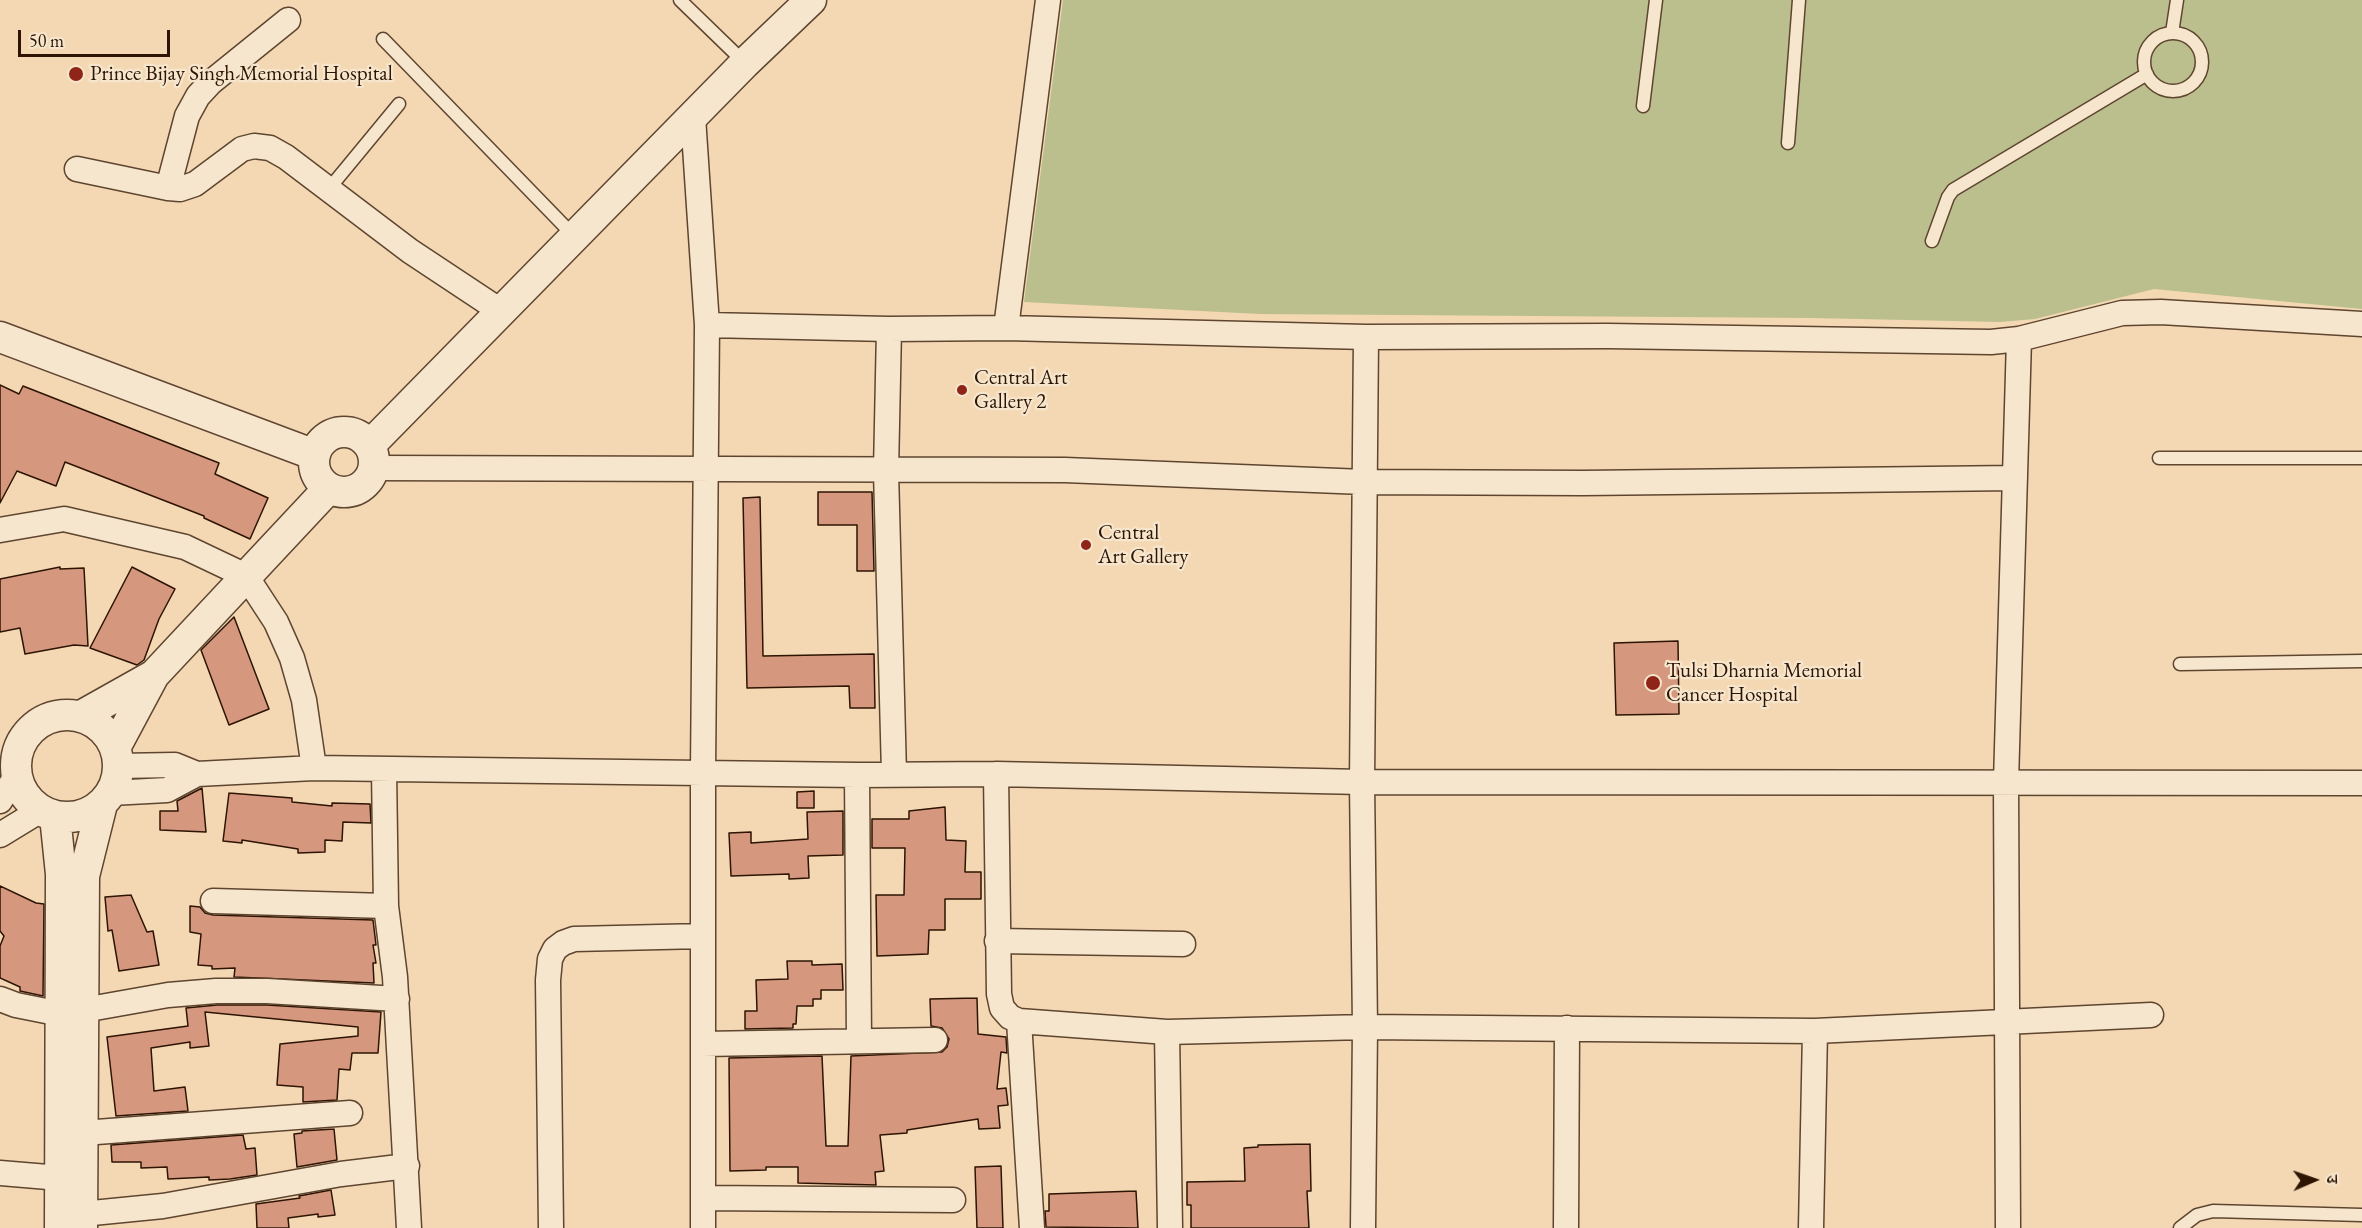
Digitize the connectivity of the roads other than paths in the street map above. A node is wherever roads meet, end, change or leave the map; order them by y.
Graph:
1 (680, 0) edge
2 (811, 0) edge
3 (1048, 0) edge
4 (1656, 0) edge
5 (1799, 0) edge
6 (2176, 0) edge
7 (288, 20) dead end
8 (2172, 33) junction
9 (382, 39) dead end
10 (746, 63) junction
11 (2147, 74) junction
12 (399, 104) dead end
13 (1643, 106) dead end
14 (693, 117) junction
15 (1788, 143) dead end
16 (77, 170) dead end
17 (168, 188) junction
18 (328, 190) junction
19 (574, 236) junction
20 (1932, 241) dead end
21 (502, 312) junction
22 (2362, 324) edge
23 (707, 325) junction
24 (889, 328) junction
25 (1006, 328) junction
26 (0, 337) edge
27 (1366, 337) junction
28 (2019, 339) junction
29 (315, 455) junction
30 (372, 457) junction
31 (2159, 458) dead end
32 (2362, 458) edge
33 (705, 470) junction
34 (886, 471) junction
35 (2014, 478) junction
36 (1365, 482) junction
37 (329, 488) junction
38 (0, 530) edge
39 (246, 576) junction
40 (2362, 661) edge
41 (2180, 663) dead end
42 (154, 675) junction
43 (81, 716) junction
44 (314, 768) junction
45 (384, 770) junction
46 (703, 772) junction
47 (894, 774) junction
48 (996, 774) junction
49 (17, 775) junction
50 (857, 775) junction
51 (111, 778) junction
52 (1362, 782) junction
53 (2006, 783) junction
54 (2362, 783) edge
55 (0, 801) edge
56 (48, 813) junction
57 (0, 835) edge
58 (213, 901) dead end
59 (386, 906) junction
60 (703, 936) junction
61 (998, 940) junction
62 (1183, 944) dead end
63 (0, 999) edge
64 (396, 999) junction
65 (72, 1011) junction
66 (2151, 1015) dead end
67 (2009, 1021) junction
68 (1019, 1022) junction
69 (1365, 1027) junction
70 (1567, 1028) junction
71 (1815, 1030) junction
72 (1167, 1032) junction
73 (936, 1040) dead end
74 (859, 1041) junction
75 (704, 1044) junction
76 (350, 1113) dead end
77 (83, 1133) junction
78 (407, 1166) junction
79 (0, 1173) edge
80 (60, 1178) junction
81 (704, 1198) junction
82 (953, 1200) dead end
83 (2362, 1215) edge
84 (75, 1224) edge
85 (409, 1228) edge
86 (551, 1228) edge
87 (703, 1228) edge
88 (1032, 1228) edge
89 (1170, 1228) edge
90 (1363, 1228) edge
91 (1566, 1228) edge
92 (1811, 1228) edge
93 (2008, 1228) edge
94 (2180, 1228) edge

1 - 10 lane
2 - 10 street
3 - 25 street
4 - 13 lane
5 - 15 lane
6 - 8 lane
7 - 17 street
8 - 11 lane
8 - 11 lane
9 - 19 lane
10 - 14 street
11 - 20 lane
12 - 18 lane
14 - 19 street
14 - 23 street
16 - 17 street
17 - 18 street
18 - 21 street
19 - 21 street
21 - 30 street
22 - 28 street
23 - 24 street
23 - 33 street
24 - 25 street
24 - 34 street
25 - 27 street
26 - 29 street
27 - 28 street
27 - 36 street
28 - 35 street
29 - 30 street
29 - 37 street
30 - 33 street
30 - 37 street
31 - 32 lane
33 - 34 street
33 - 46 street
34 - 36 street
34 - 47 street
35 - 36 street
35 - 53 street
36 - 52 street
37 - 39 street
38 - 39 street
39 - 42 street
39 - 44 street
40 - 41 lane
42 - 43 street
42 - 51 street
43 - 49 street
43 - 51 street
44 - 45 street
44 - 51 street
45 - 46 street
45 - 59 street
46 - 50 street
46 - 60 street
47 - 48 street
47 - 50 street
48 - 52 street
48 - 61 street
49 - 55 street
49 - 56 street
50 - 74 street
51 - 56 street
51 - 65 street
52 - 53 street
52 - 69 street
53 - 54 street
53 - 67 street
56 - 57 street
56 - 65 street
58 - 59 street
59 - 64 street
60 - 75 street
60 - 86 street
61 - 62 street
61 - 68 street
63 - 65 street
64 - 65 street
64 - 78 street
65 - 77 street
65 - 80 street
66 - 67 street
67 - 71 street
67 - 93 street
68 - 72 street
68 - 88 street
69 - 70 street
69 - 72 street
69 - 90 street
70 - 71 street
70 - 91 street
71 - 92 street
72 - 89 street
73 - 74 street
74 - 75 street
75 - 81 street
76 - 77 street
77 - 84 street
78 - 84 street
78 - 85 street
79 - 80 street
80 - 84 street
81 - 82 street
81 - 87 street
83 - 94 lane

